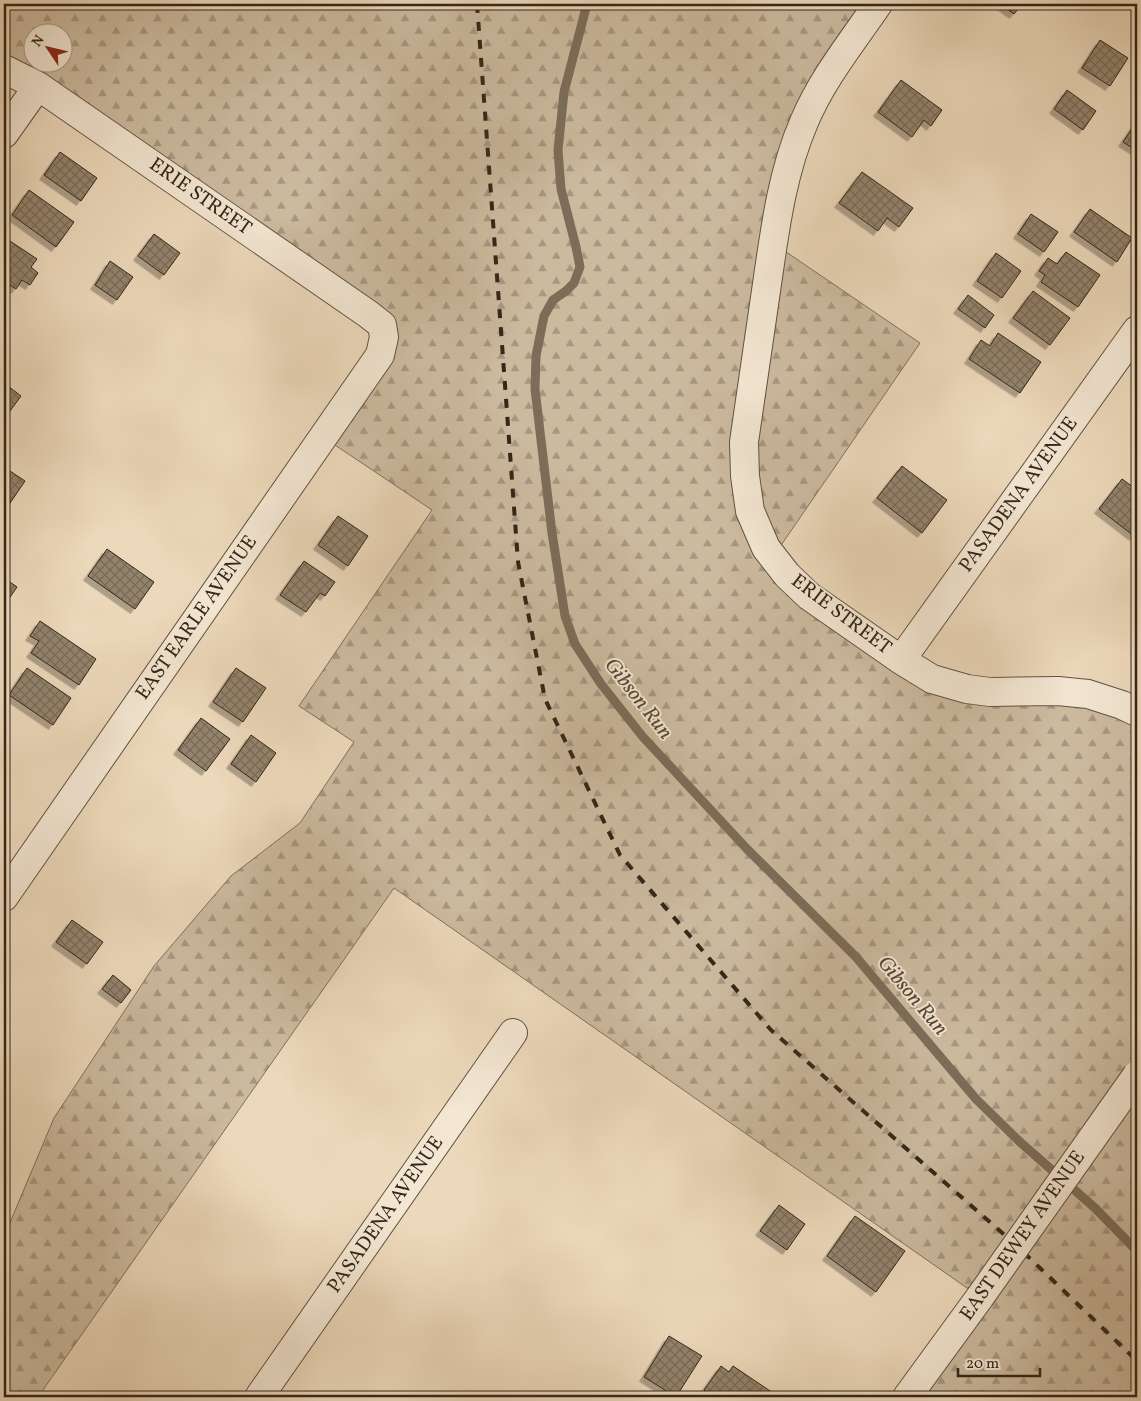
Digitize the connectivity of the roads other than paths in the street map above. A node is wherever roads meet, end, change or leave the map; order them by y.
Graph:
1 (878, 4) edge
2 (4, 69) edge
3 (38, 86) junction
4 (4, 134) edge
5 (1137, 330) edge
6 (384, 337) joint
7 (901, 660) junction
8 (1137, 712) edge
9 (4, 897) edge
10 (513, 1032) dead end
11 (1137, 1075) edge
12 (259, 1397) edge
13 (907, 1397) edge

1 - 7 street, ERIE STREET
2 - 3 street, ERIE STREET
3 - 4 street
3 - 6 street, ERIE STREET
5 - 7 street, PASADENA AVENUE
6 - 9 street, EAST EARLE AVENUE
7 - 8 street, ERIE STREET
10 - 12 street, PASADENA AVENUE
11 - 13 street, EAST DEWEY AVENUE, bridge

